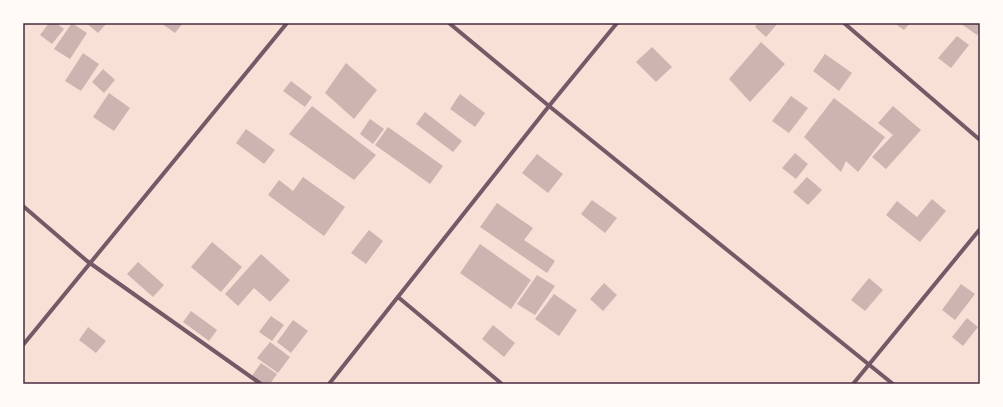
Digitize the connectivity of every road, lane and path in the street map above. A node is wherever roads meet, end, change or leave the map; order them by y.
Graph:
1 (287, 23) edge
2 (449, 23) edge
3 (617, 23) edge
4 (844, 23) edge
5 (549, 106) junction
6 (980, 140) edge
7 (23, 206) edge
8 (980, 229) edge
9 (90, 263) junction
10 (398, 298) junction
11 (23, 345) edge
12 (869, 365) junction
13 (261, 384) edge
14 (329, 384) edge
15 (502, 384) edge
16 (853, 384) edge
17 (894, 384) edge

1 - 9 street
2 - 5 street
3 - 5 street
4 - 6 street
5 - 10 street
5 - 12 street
7 - 9 street
8 - 12 street
9 - 11 street
9 - 13 street
10 - 14 street
10 - 15 street
12 - 16 street
12 - 17 street

